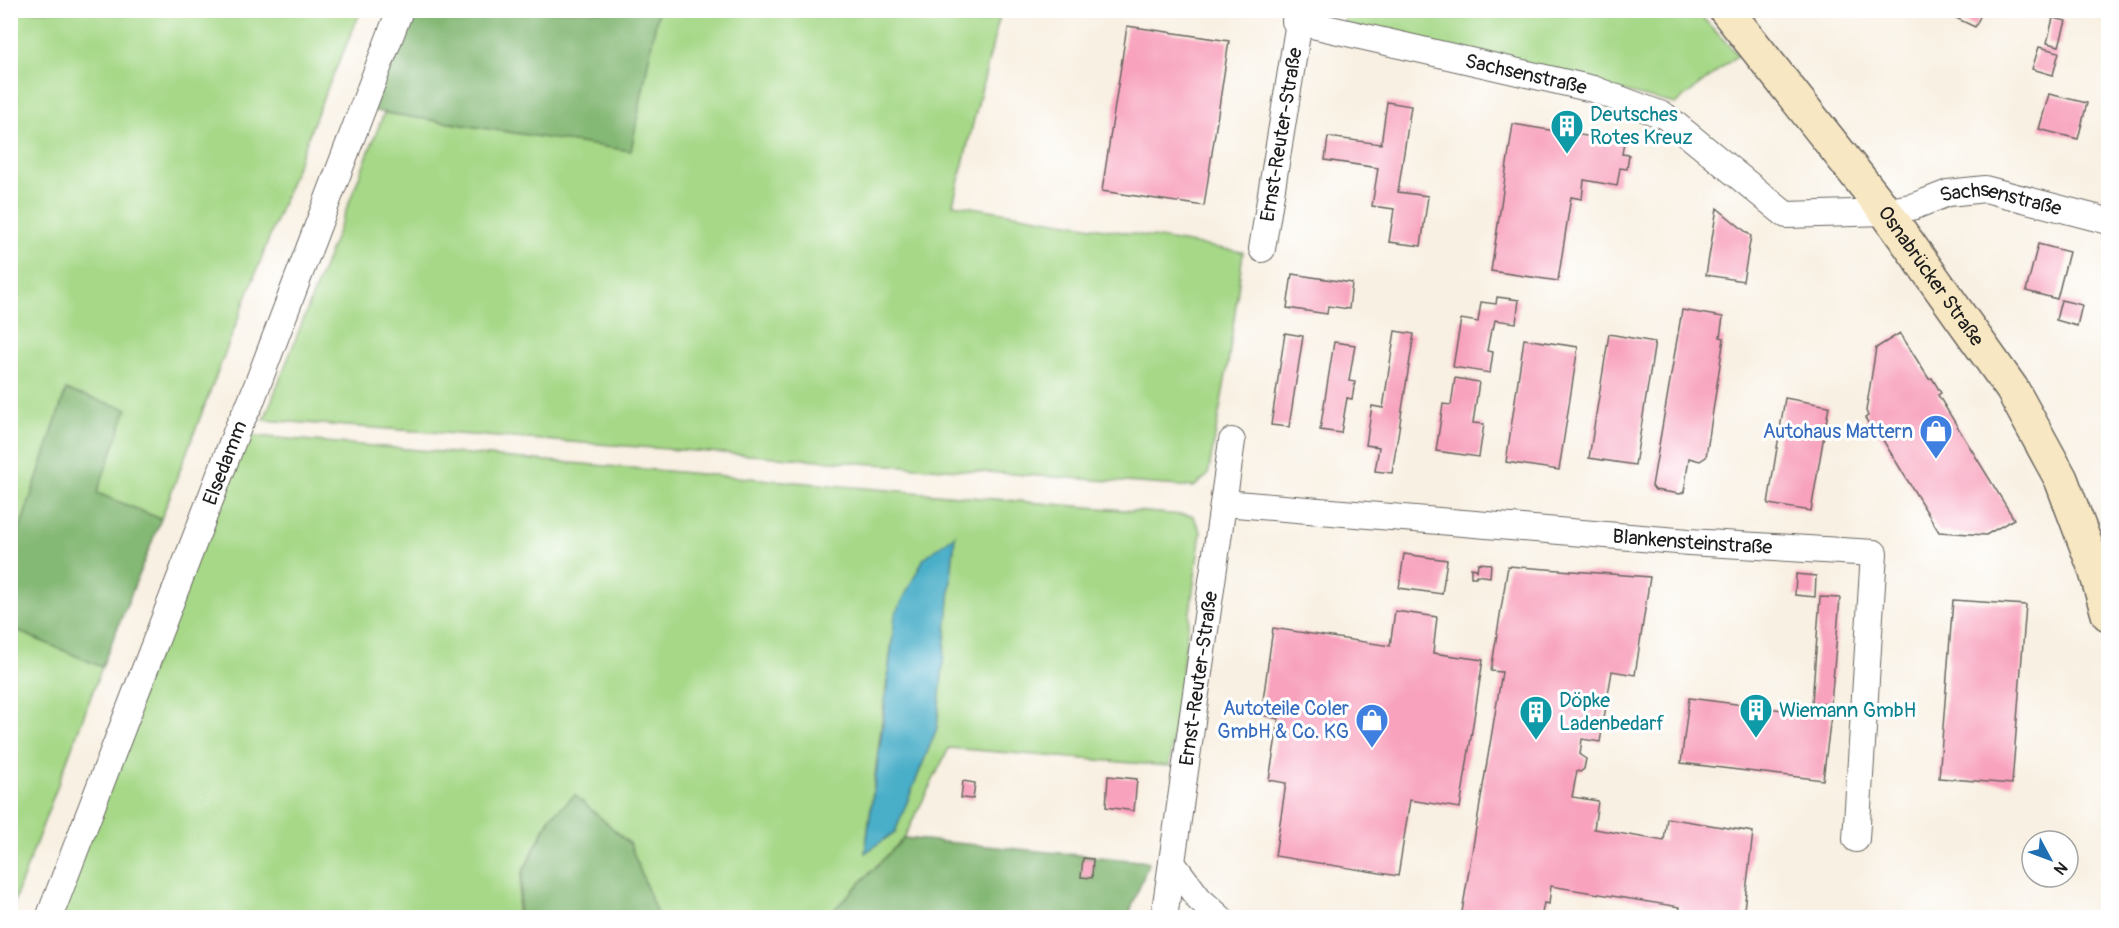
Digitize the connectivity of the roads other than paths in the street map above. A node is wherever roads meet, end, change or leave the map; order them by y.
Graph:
1 (400, 10) edge
2 (1726, 10) edge
3 (1297, 22) joint
4 (1886, 212) junction
5 (2109, 221) edge
6 (1262, 249) dead end
7 (1232, 441) dead end
8 (1224, 503) junction
9 (2102, 569) edge
10 (2109, 614) edge
11 (1856, 838) dead end
12 (1172, 863) junction
13 (49, 918) edge
14 (1164, 918) edge
15 (1220, 918) edge

1 - 13 street, Elsedamm
2 - 4 main road, Osnabrücker Straße
3 - 4 street, Sachsenstraße
3 - 6 street, Ernst-Reuter-Straße
4 - 5 street, Sachsenstraße
4 - 9 main road, Osnabrücker Straße
7 - 8 street, Ernst-Reuter-Straße
8 - 11 street, Blankensteinstraße
8 - 12 street, Ernst-Reuter-Straße
9 - 10 main road, Osnabrücker Straße
12 - 14 street, Ernst-Reuter-Straße
12 - 15 street

